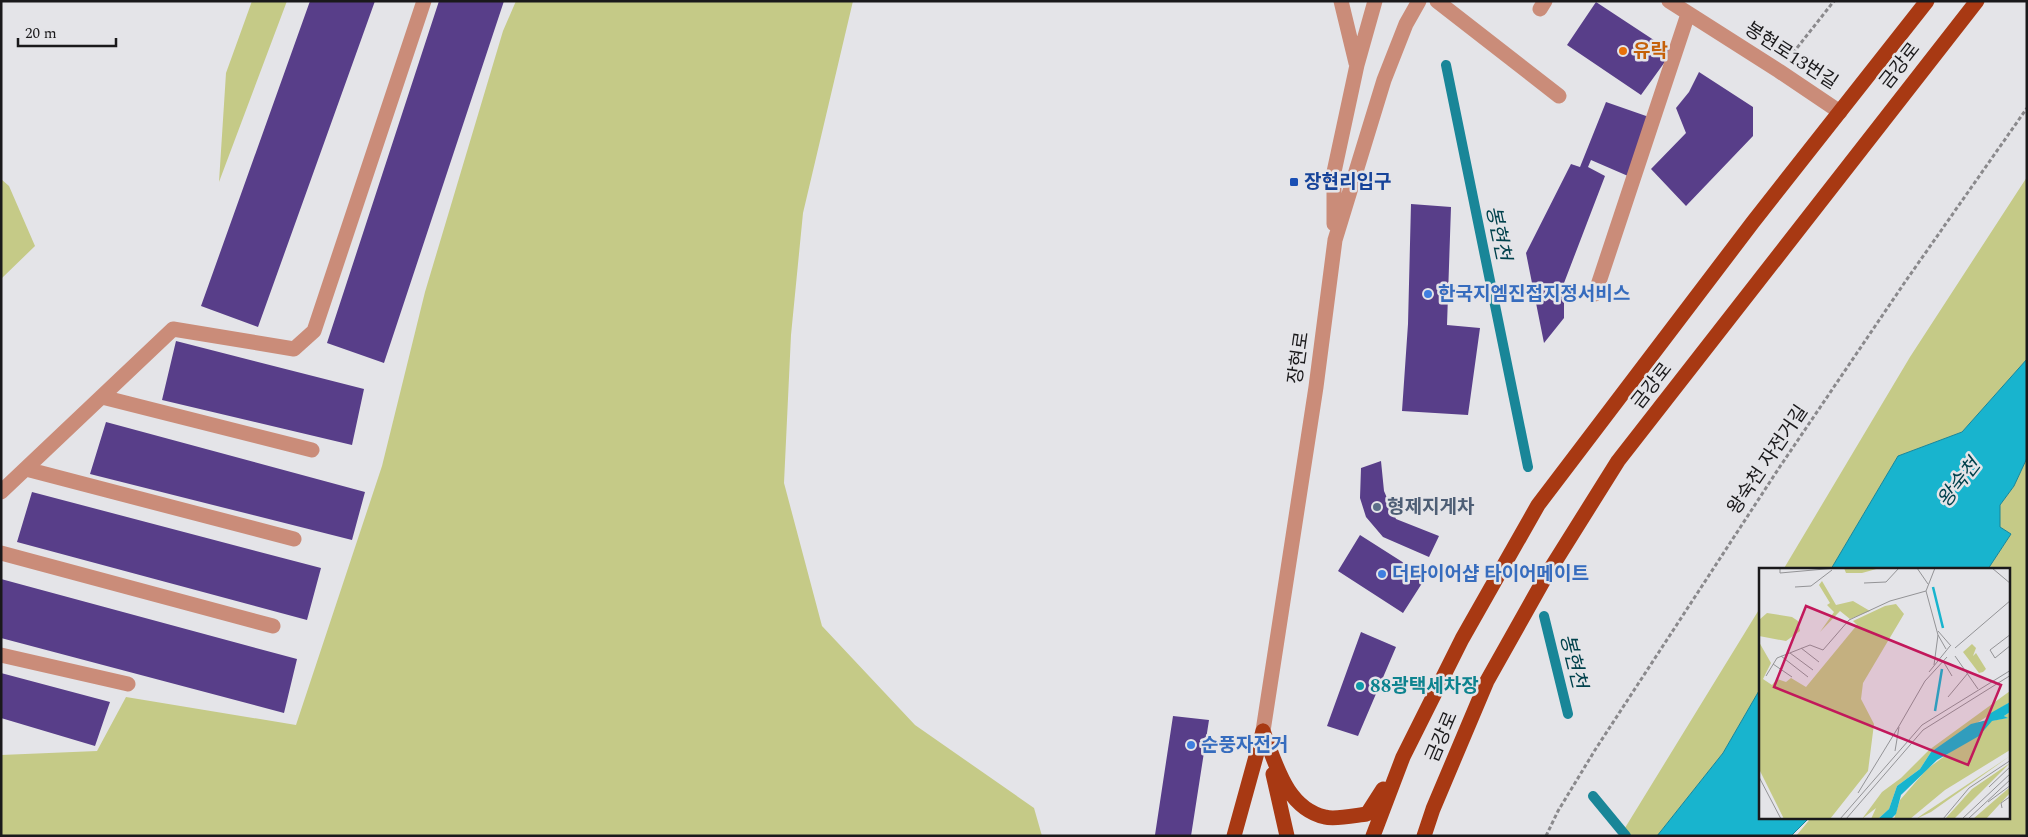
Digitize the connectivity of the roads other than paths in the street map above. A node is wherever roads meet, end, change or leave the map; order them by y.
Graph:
1 (424, 1) edge
2 (1341, 1) edge
3 (1375, 1) edge
4 (1419, 1) edge
5 (1437, 1) edge
6 (1669, 1) edge
7 (1927, 1) edge
8 (1977, 1) edge
9 (1688, 14) junction
10 (1357, 65) junction
11 (1559, 96) dead end
12 (1840, 112) junction
13 (1334, 240) junction
14 (1595, 294) dead end
15 (102, 396) junction
16 (312, 450) dead end
17 (26, 469) junction
18 (1, 492) edge
19 (294, 539) dead end
20 (1, 553) edge
21 (273, 626) dead end
22 (1, 655) edge
23 (128, 684) dead end
24 (1263, 731) junction
25 (1403, 757) junction
26 (1234, 836) edge
27 (1287, 836) edge
28 (1373, 836) edge
29 (1424, 836) edge

1 - 15 street
2 - 10 street
3 - 10 street
4 - 13 street, 장현로
5 - 11 street
6 - 9 street, 봉현로13번길
7 - 12 main road, 금강로
8 - 29 main road, 금강로
9 - 12 street, 봉현로13번길
9 - 14 street
10 - 13 street
12 - 25 main road, 금강로
13 - 24 street, 장현로
15 - 16 street
15 - 17 street
17 - 18 street
17 - 19 street
20 - 21 street
22 - 23 street
24 - 25 main road
24 - 26 main road
24 - 27 main road
25 - 28 main road, 금강로

